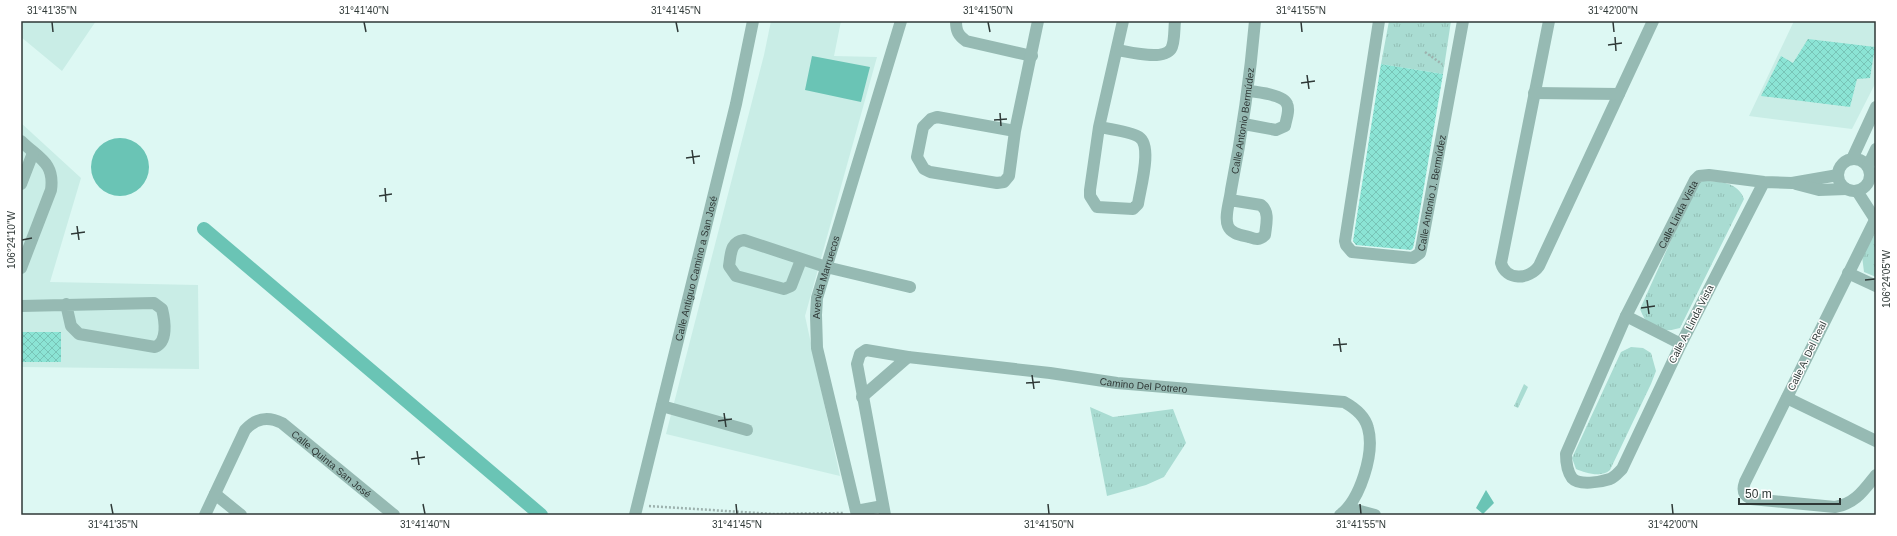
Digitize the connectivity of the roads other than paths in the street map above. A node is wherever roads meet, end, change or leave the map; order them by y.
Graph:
1 (753, 21) edge
2 (901, 21) edge
3 (956, 21) edge
4 (1038, 21) edge
5 (1123, 21) edge
6 (1175, 21) edge
7 (1255, 21) edge
8 (1379, 21) edge
9 (1463, 21) edge
10 (1549, 21) edge
11 (1653, 21) edge
12 (1117, 50) junction
13 (1032, 56) junction
14 (1248, 90) junction
15 (1534, 93) junction
16 (1619, 94) junction
17 (1876, 107) edge
18 (1244, 124) junction
19 (1099, 127) junction
20 (1015, 131) junction
21 (21, 141) edge
22 (1876, 149) edge
23 (33, 153) junction
24 (1852, 159) junction
25 (1868, 166) junction
26 (1838, 175) junction
27 (1870, 181) junction
28 (1764, 182) junction
29 (1792, 183) junction
30 (21, 184) edge
31 (1851, 190) junction
32 (1876, 192) edge
33 (1230, 200) junction
34 (1875, 219) edge
35 (801, 260) junction
36 (21, 268) edge
37 (826, 268) junction
38 (1848, 273) junction
39 (910, 286) dead end
40 (1876, 286) edge
41 (66, 304) junction
42 (21, 306) edge
43 (1626, 316) junction
44 (1681, 344) junction
45 (908, 357) junction
46 (862, 397) junction
47 (1786, 398) junction
48 (662, 406) junction
49 (747, 430) dead end
50 (1876, 441) edge
51 (1622, 468) joint
52 (1876, 475) edge
53 (215, 494) junction
54 (636, 510) edge
55 (884, 511) edge
56 (1344, 512) edge
57 (205, 515) edge
58 (241, 515) edge
59 (394, 515) edge
60 (1375, 515) edge

1 - 48 street, Calle Antiguo Camino a San José
2 - 37 street, Avenida Marruecos
3 - 13 street
4 - 13 street
5 - 12 street
6 - 12 street
7 - 14 street, Calle Antonio Bermúdez
8 - 9 street, Calle Antonio J. Bermúdez
10 - 15 street
11 - 16 street
12 - 19 street
13 - 20 street
14 - 18 street, Calle Antonio Bermúdez
14 - 18 street
15 - 16 street
15 - 16 street
17 - 24 street
18 - 33 street, Calle Antonio Bermúdez
19 - 19 street
20 - 20 street
21 - 23 street
22 - 25 street
23 - 30 street
23 - 36 street
24 - 25 street
24 - 26 street
25 - 27 street
26 - 29 street, Calle Linda Vista
26 - 31 street
27 - 31 street
27 - 32 street
28 - 29 street, Calle Linda Vista
28 - 43 street, Calle Linda Vista
28 - 44 street, Calle A. Linda Vista
29 - 31 street, Calle Linda Vista
31 - 34 street
33 - 33 street, Calle Antonio Bermúdez
34 - 38 street, Calle A. Del Real
35 - 35 street
35 - 37 street
37 - 39 street
37 - 55 street, Avenida Marruecos
38 - 40 street
38 - 47 street, Calle A. Del Real
41 - 41 street
41 - 42 street
43 - 44 street
43 - 51 street, Calle Linda Vista
44 - 51 street, Calle A. Linda Vista
45 - 46 street
45 - 46 street, Camino Del Potrero
45 - 56 street, Camino Del Potrero
46 - 55 street
47 - 50 street
47 - 52 street, Calle A. Del Real
48 - 49 street
48 - 54 street, Calle Antiguo Camino a San José
53 - 57 street
53 - 58 street
53 - 59 street, Calle Quinta San José
56 - 60 street

